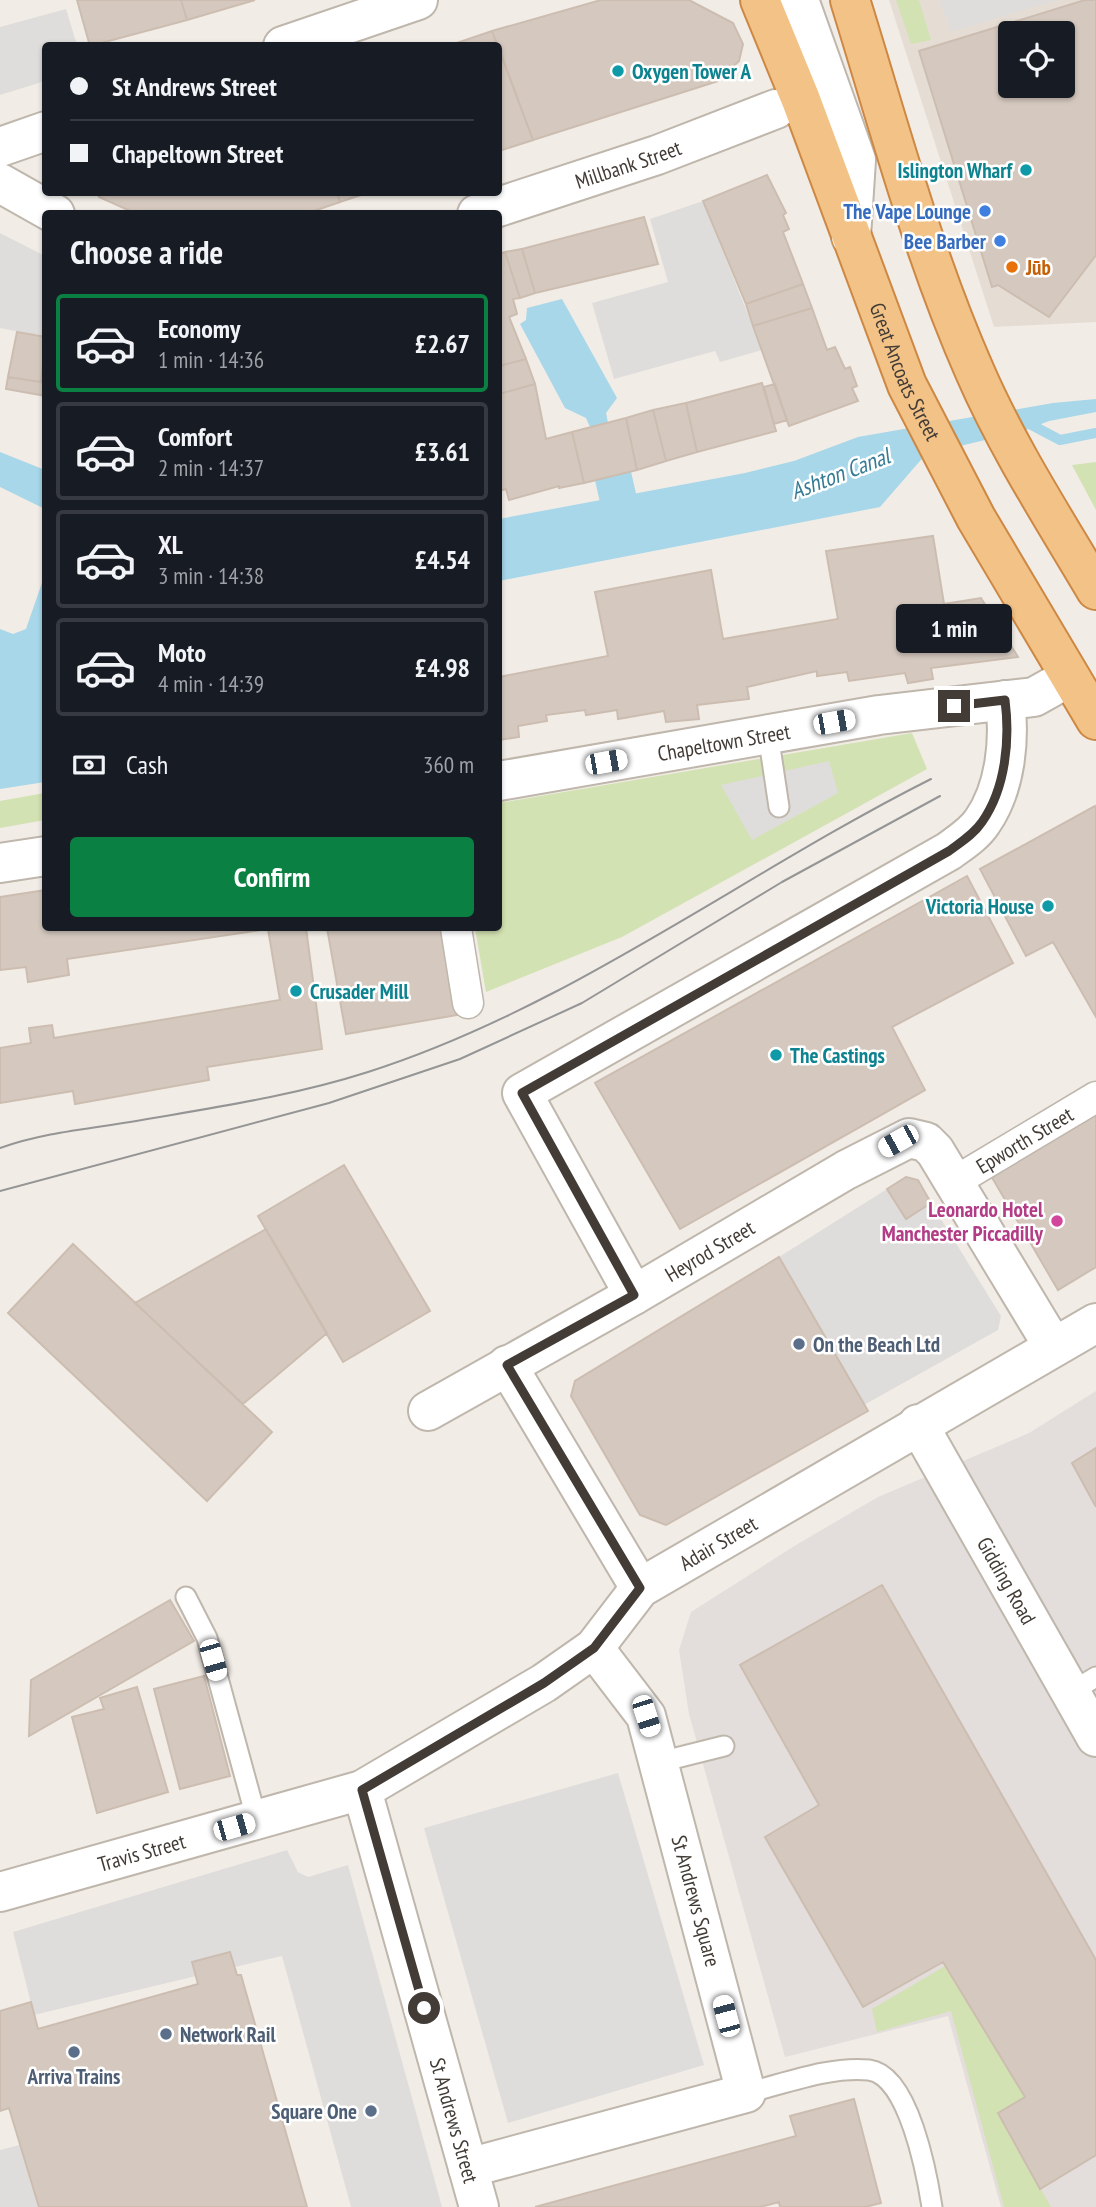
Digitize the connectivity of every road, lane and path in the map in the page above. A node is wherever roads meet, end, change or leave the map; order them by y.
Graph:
1 (418, 0) edge
2 (760, 0) edge
3 (799, 0) edge
4 (850, 0) edge
5 (295, 42) edge
6 (776, 109) dead end
7 (42, 132) edge
8 (0, 147) edge
9 (0, 183) edge
10 (48, 210) edge
11 (489, 210) edge
12 (850, 237) junction
13 (1096, 590) edge
14 (1068, 678) junction
15 (1005, 700) junction
16 (1096, 720) edge
17 (768, 734) junction
18 (502, 780) edge
19 (779, 807) dead end
20 (42, 857) edge
21 (0, 863) edge
22 (456, 931) edge
23 (468, 1003) dead end
24 (1096, 1097) edge
25 (954, 1182) junction
26 (634, 1295) junction
27 (1096, 1323) edge
28 (1053, 1346) junction
29 (507, 1365) junction
30 (428, 1410) dead end
31 (918, 1424) junction
32 (640, 1588) junction
33 (186, 1597) dead end
34 (594, 1648) junction
35 (1084, 1685) edge
36 (1096, 1737) edge
37 (724, 1745) dead end
38 (660, 1762) junction
39 (362, 1790) junction
40 (257, 1821) junction
41 (0, 1892) edge
42 (746, 2093) junction
43 (468, 2168) junction
44 (479, 2207) edge
45 (932, 2207) edge

1 - 5 street
2 - 12 highway, Great Ancoats Street
3 - 12 street
4 - 13 highway
6 - 11 street, Millbank Street
7 - 8 street
9 - 10 street
12 - 14 highway, Great Ancoats Street
14 - 15 street, Chapeltown Street
14 - 16 highway, Great Ancoats Street
15 - 17 street, Chapeltown Street
15 - 26 street
17 - 18 street, Chapeltown Street
17 - 19 lane
20 - 21 street
22 - 23 street
24 - 25 street, Epworth Street
25 - 26 street, Heyrod Street
25 - 28 street
26 - 29 street, Heyrod Street
27 - 28 street, Adair Street
28 - 31 street, Adair Street
29 - 30 street, Heyrod Street
29 - 32 street
31 - 32 street, Adair Street
31 - 35 street, Gidding Road
32 - 34 street, Adair Street
33 - 40 lane
34 - 38 street, St Andrews Square
34 - 39 street, Adair Street
35 - 36 street, Gidding Road
37 - 38 lane
38 - 42 street, St Andrews Square
39 - 40 street, Travis Street
39 - 43 street, St Andrews Street
40 - 41 street, Travis Street
42 - 43 street
42 - 45 lane
43 - 44 street, St Andrews Street

